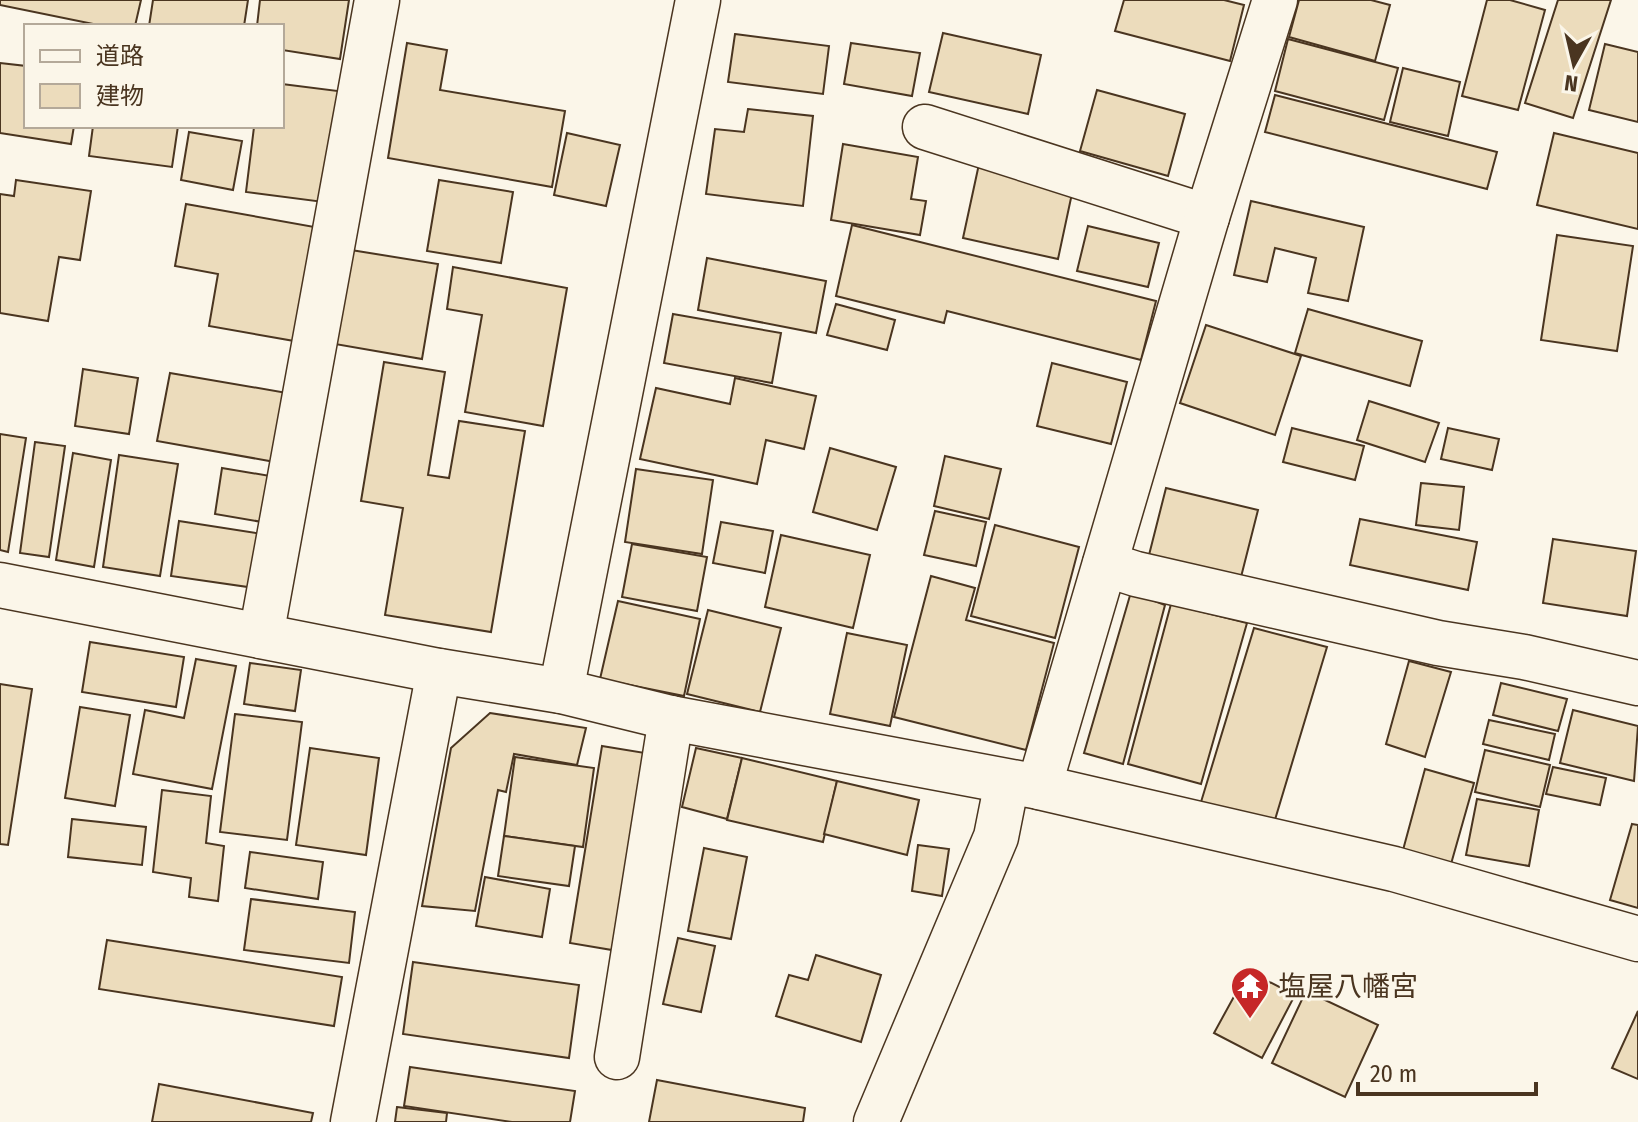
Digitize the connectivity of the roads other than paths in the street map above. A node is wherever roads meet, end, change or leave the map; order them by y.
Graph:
1 (377, 0) edge
2 (698, 0) edge
3 (1275, 0) edge
4 (925, 127) dead end
5 (1207, 217) junction
6 (1105, 564) junction
7 (0, 585) edge
8 (261, 636) junction
9 (439, 671) junction
10 (1638, 683) edge
11 (561, 691) junction
12 (671, 718) junction
13 (1023, 784) junction
14 (1638, 939) edge
15 (617, 1057) dead end
16 (353, 1122) edge
17 (876, 1122) edge

1 - 8 street
2 - 11 street
3 - 5 street
4 - 5 street
5 - 6 street
6 - 10 street
6 - 13 street
7 - 8 street
8 - 9 street
9 - 11 street
9 - 16 street
11 - 12 street
12 - 13 street
12 - 15 street
13 - 14 street
13 - 17 street

